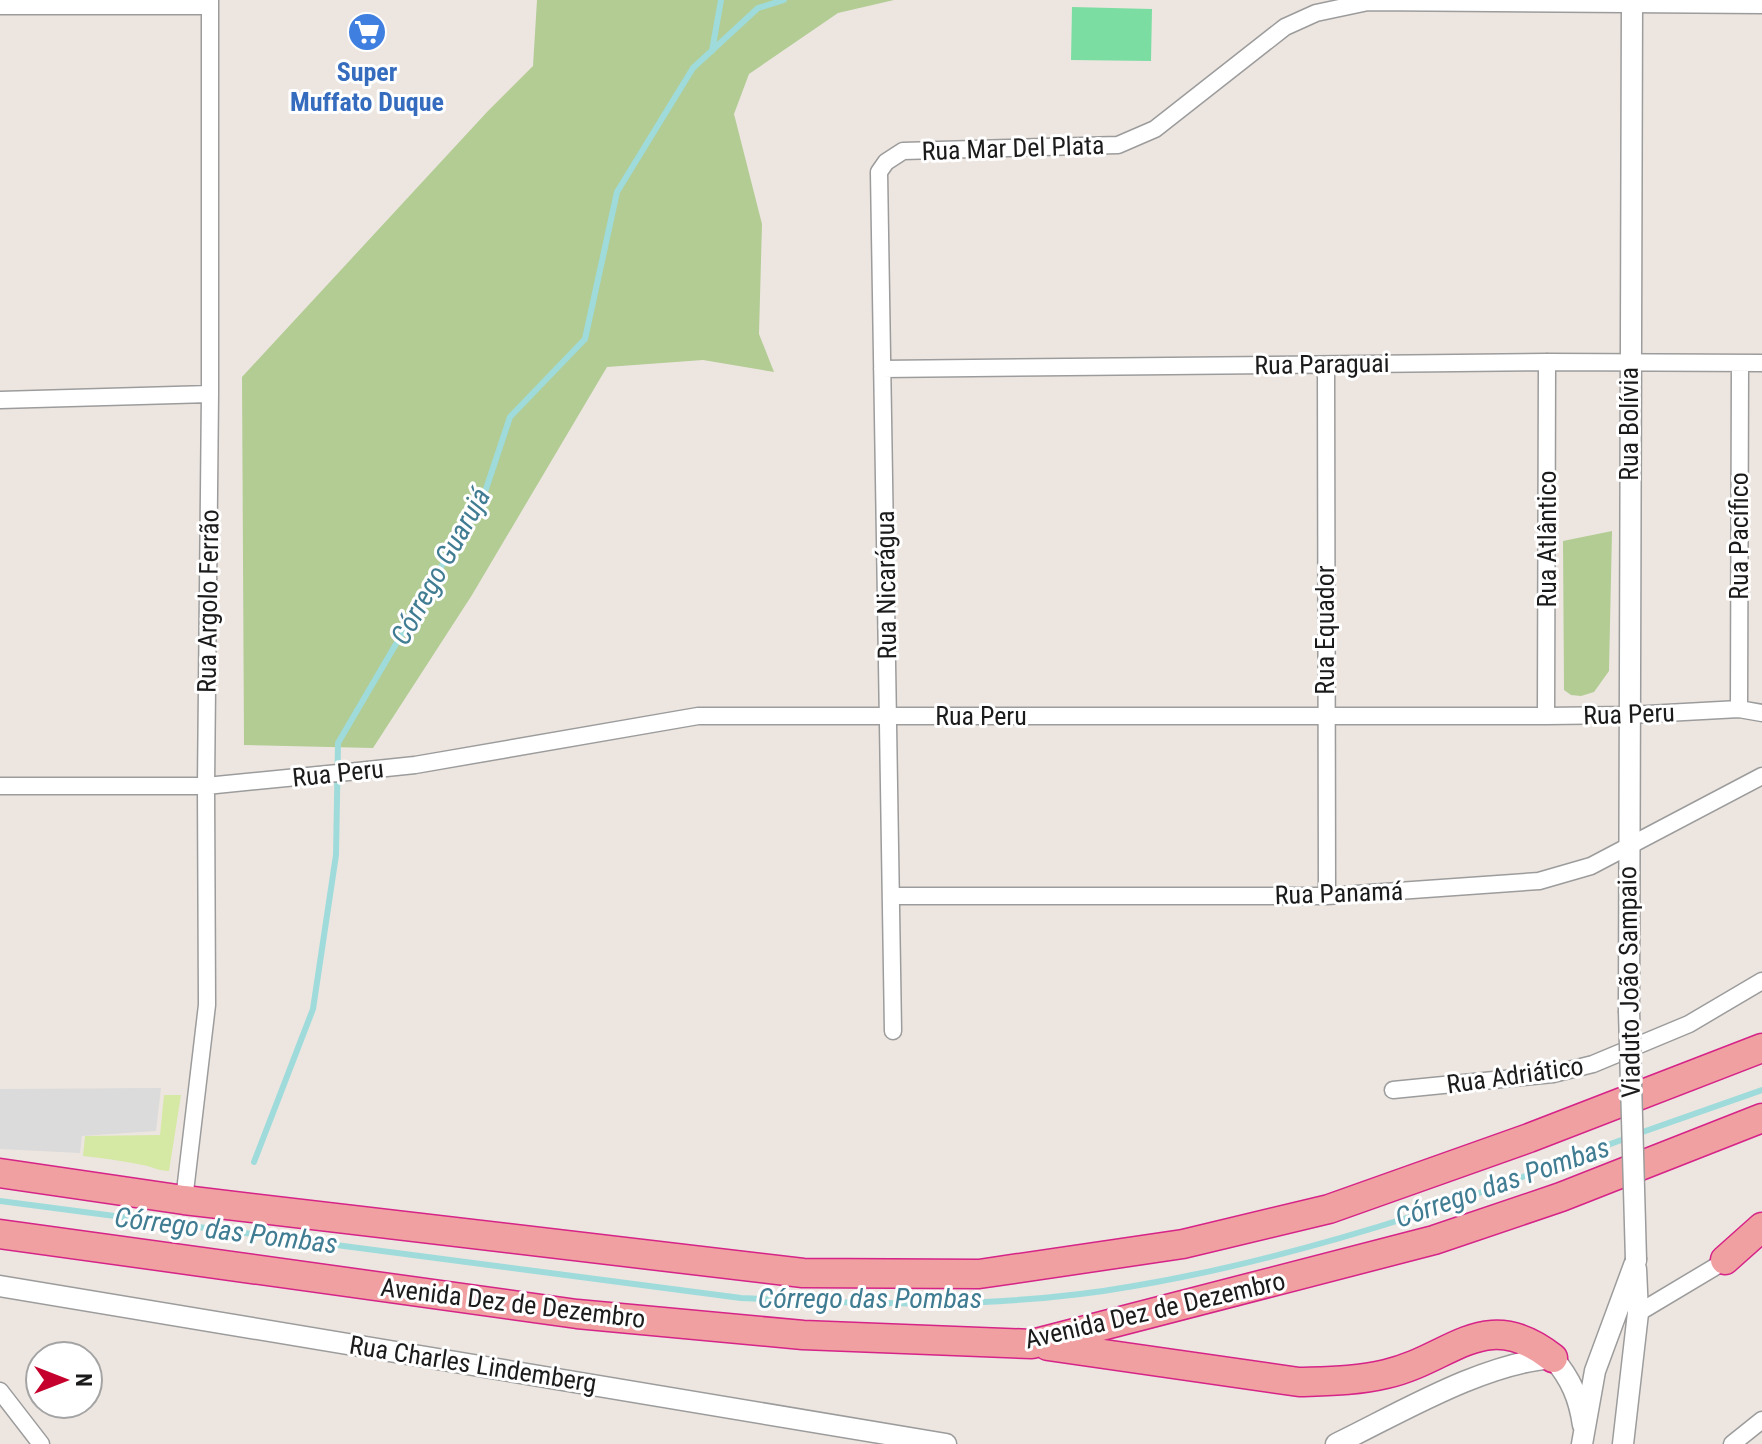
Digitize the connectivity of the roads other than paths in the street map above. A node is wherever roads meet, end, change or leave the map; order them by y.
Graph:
1 (1368, 1) edge
2 (1632, 2) edge
3 (210, 3) edge
4 (1762, 5) edge
5 (0, 6) edge
6 (903, 151) joint
7 (1547, 362) junction
8 (1630, 363) junction
9 (1740, 363) junction
10 (1762, 363) edge
11 (1326, 365) junction
12 (882, 369) junction
13 (210, 394) junction
14 (0, 400) edge
15 (1739, 709) junction
16 (1762, 713) edge
17 (1629, 715) junction
18 (888, 716) junction
19 (1325, 716) junction
20 (1546, 716) junction
21 (1762, 776) edge
22 (0, 786) edge
23 (206, 786) junction
24 (1628, 848) junction
25 (892, 896) junction
26 (1327, 896) junction
27 (1762, 981) edge
28 (893, 1031) dead end
29 (1762, 1048) edge
30 (1393, 1090) dead end
31 (1762, 1118) edge
32 (0, 1173) edge
33 (184, 1200) junction
34 (1762, 1227) edge
35 (0, 1234) edge
36 (1762, 1244) edge
37 (1636, 1260) junction
38 (1725, 1260) junction
39 (0, 1286) edge
40 (1638, 1313) junction
41 (1032, 1344) junction
42 (1553, 1358) junction
43 (0, 1391) edge
44 (1762, 1420) edge
45 (1582, 1434) edge
46 (41, 1444) edge
47 (946, 1444) edge
48 (1336, 1444) edge
49 (1623, 1444) edge
50 (1732, 1444) edge

1 - 2 street, Rua Mar Del Plata
1 - 6 street, Rua Mar Del Plata
2 - 4 street, Rua Mar Del Plata
2 - 8 street, Rua Bolívia
3 - 5 street
3 - 13 street, Rua Argolo Ferrão
6 - 12 street, Rua Nicarágua
7 - 8 street, Rua Paraguai
7 - 11 street, Rua Paraguai
7 - 20 street, Rua Atlântico
8 - 9 street, Rua Paraguai
8 - 17 street, Rua Bolívia
9 - 10 street, Rua Paraguai
9 - 15 street, Rua Pacífico
11 - 12 street, Rua Paraguai
11 - 19 street, Rua Equador
12 - 18 street, Rua Nicarágua
13 - 14 street
13 - 23 street, Rua Argolo Ferrão
15 - 16 street, Rua Peru
15 - 17 street, Rua Peru
17 - 20 street, Rua Peru
17 - 24 street, Rua Bolívia
18 - 19 street, Rua Peru
18 - 23 street, Rua Peru
18 - 25 street, Rua Nicarágua
19 - 20 street, Rua Peru
19 - 26 street, Rua Equador
21 - 24 street, Rua Panamá
22 - 23 street, Rua Peru
23 - 33 street, Rua Argolo Ferrão
24 - 26 street, Rua Panamá
24 - 37 street, Viaduto João Sampaio, bridge
25 - 26 street, Rua Panamá
25 - 28 street, Rua Nicarágua
27 - 30 street, Rua Adriático
29 - 33 highway
31 - 41 highway, Avenida Dez de Dezembro
32 - 33 highway
34 - 38 highway
35 - 41 highway, Avenida Dez de Dezembro
36 - 38 street
37 - 40 street, Viaduto João Sampaio
37 - 45 street, Viaduto João Sampaio
38 - 40 street
39 - 47 street, Rua Charles Lindemberg
40 - 49 street, Viaduto João Sampaio
41 - 42 highway
42 - 45 street
42 - 48 street
43 - 46 street
44 - 50 street

